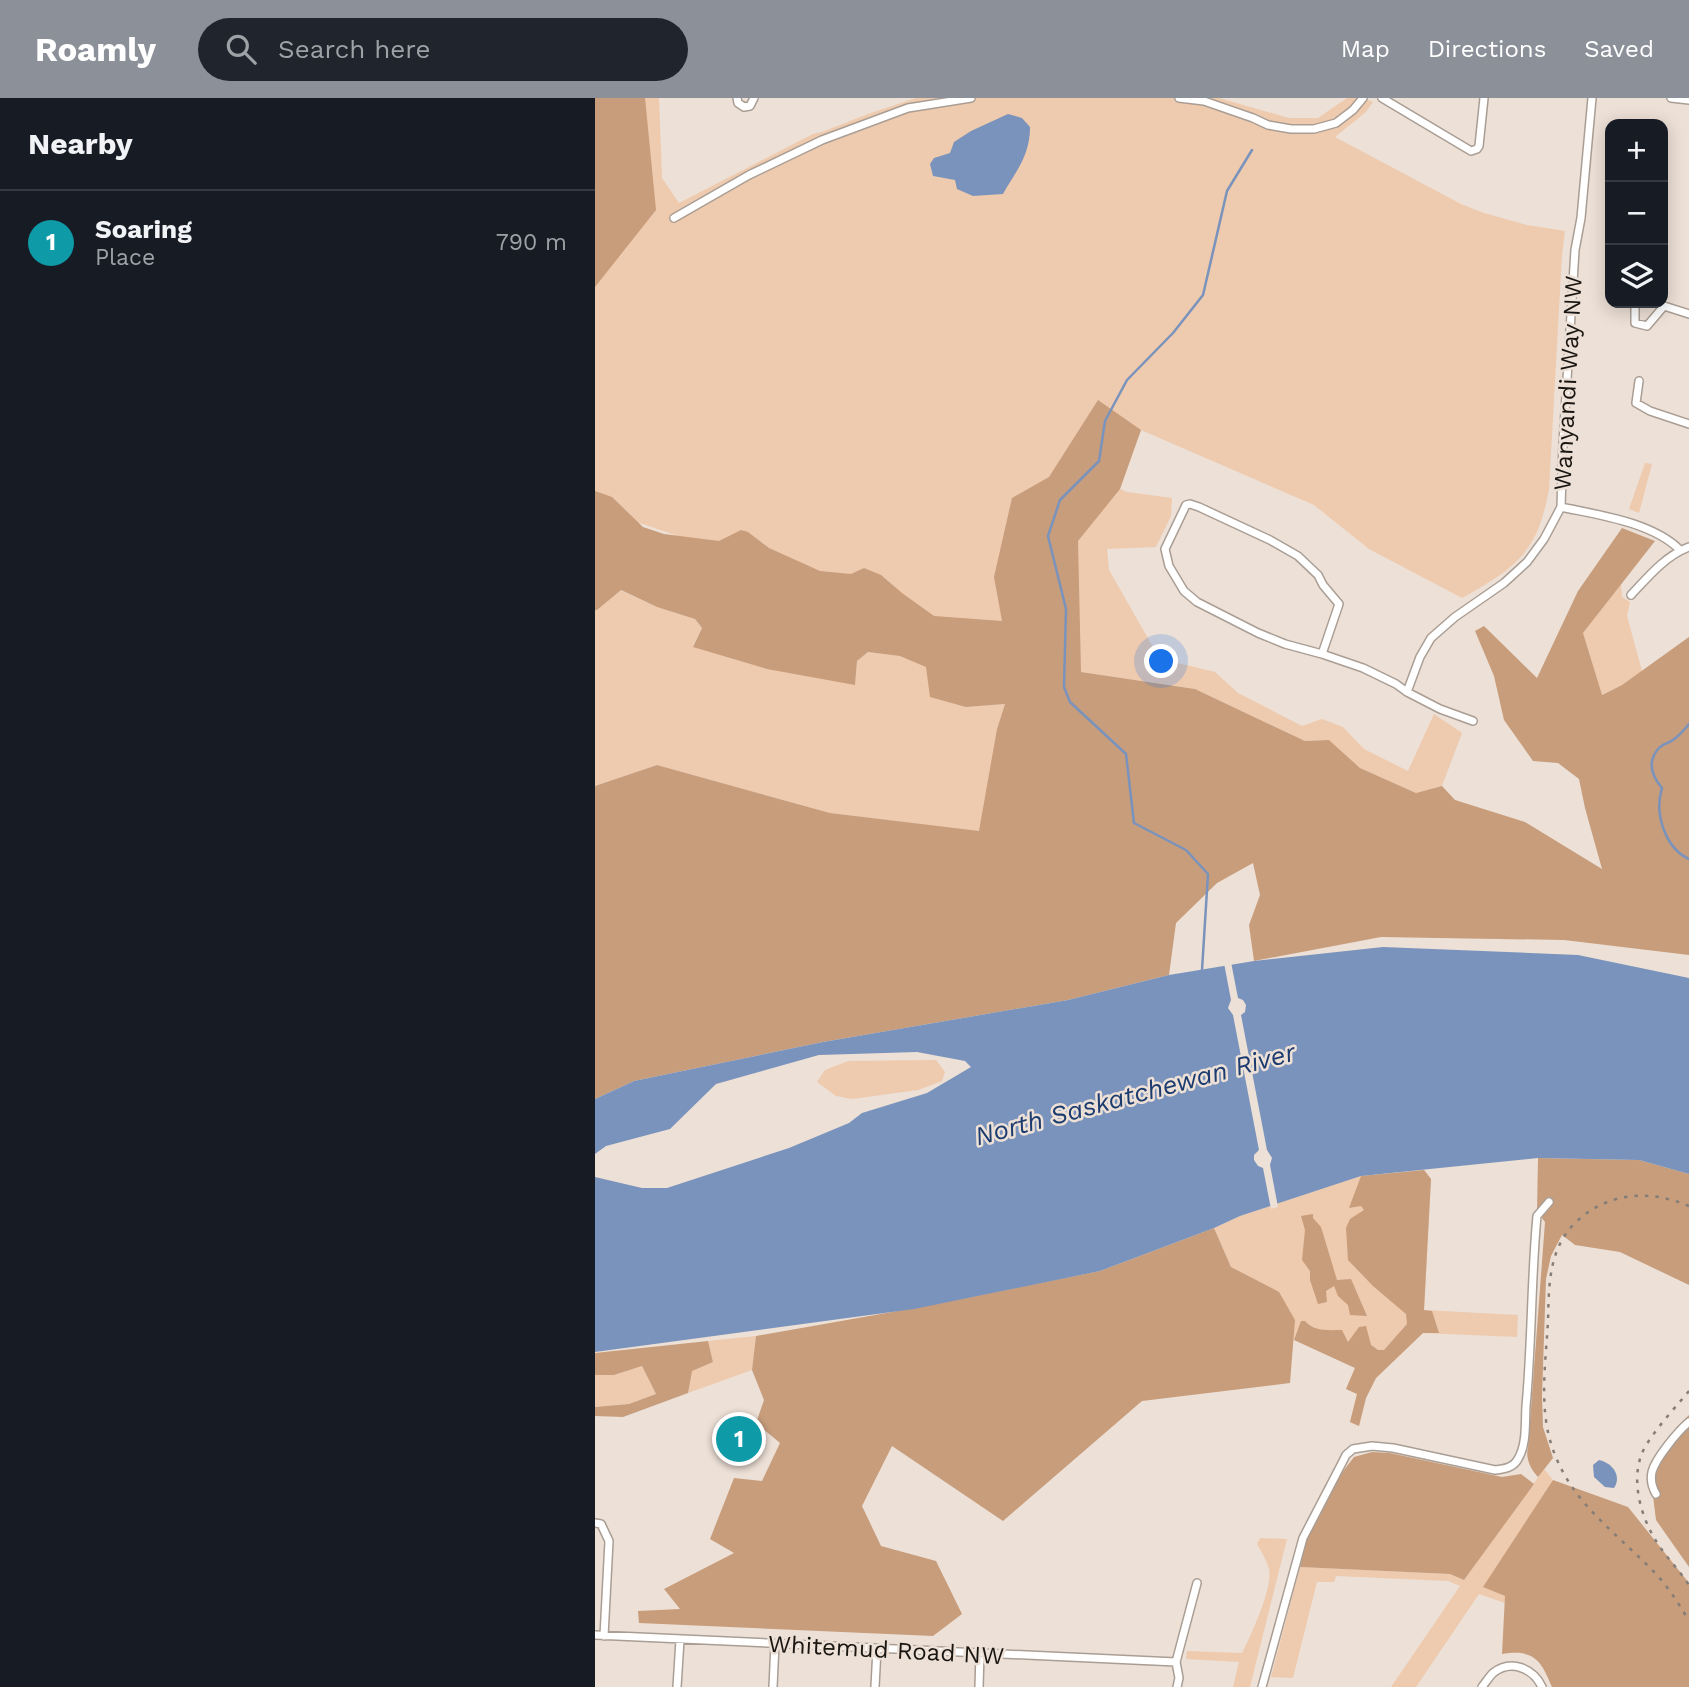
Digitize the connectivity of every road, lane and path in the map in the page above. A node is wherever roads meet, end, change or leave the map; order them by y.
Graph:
1 (737, 98) edge
2 (754, 98) edge
3 (971, 98) edge
4 (1179, 98) edge
5 (1363, 98) edge
6 (1382, 98) edge
7 (1484, 98) edge
8 (1592, 98) edge
9 (1671, 98) edge
10 (1689, 100) edge
11 (674, 218) dead end
12 (1668, 307) edge
13 (1636, 308) edge
14 (1660, 308) edge
15 (1689, 314) edge
16 (1639, 381) dead end
17 (1689, 424) edge
18 (1561, 507) junction
19 (1689, 547) edge
20 (1680, 550) junction
21 (1631, 595) dead end
22 (1322, 654) junction
23 (1407, 692) junction
24 (1473, 721) dead end
25 (1549, 1202) dead end
26 (1689, 1422) edge
27 (1656, 1494) dead end
28 (598, 1524) edge
29 (1197, 1583) dead end
30 (599, 1636) edge
31 (680, 1640) junction
32 (775, 1644) junction
33 (877, 1648) junction
34 (980, 1654) junction
35 (1177, 1662) junction
36 (677, 1687) edge
37 (773, 1687) edge
38 (875, 1687) edge
39 (979, 1687) edge
40 (1177, 1687) edge
41 (1262, 1687) edge
42 (1482, 1687) edge
43 (1542, 1687) edge

1 - 2 street
3 - 11 street
4 - 5 street
6 - 7 street
8 - 18 street, Wanyandi Way NW
9 - 10 street
12 - 15 street
13 - 14 street
16 - 17 street
18 - 20 street
18 - 23 street, Wanyandi Way NW
19 - 20 street
20 - 21 street
22 - 22 street
22 - 23 street
23 - 24 street
25 - 41 street
26 - 27 street
28 - 30 street
29 - 35 street
30 - 31 street, Whitemud Road NW
31 - 32 street, Whitemud Road NW
31 - 36 street
32 - 33 street, Whitemud Road NW
32 - 37 street
33 - 34 street, Whitemud Road NW
33 - 38 street
34 - 35 street, Whitemud Road NW
34 - 39 street
35 - 40 street
42 - 43 street

